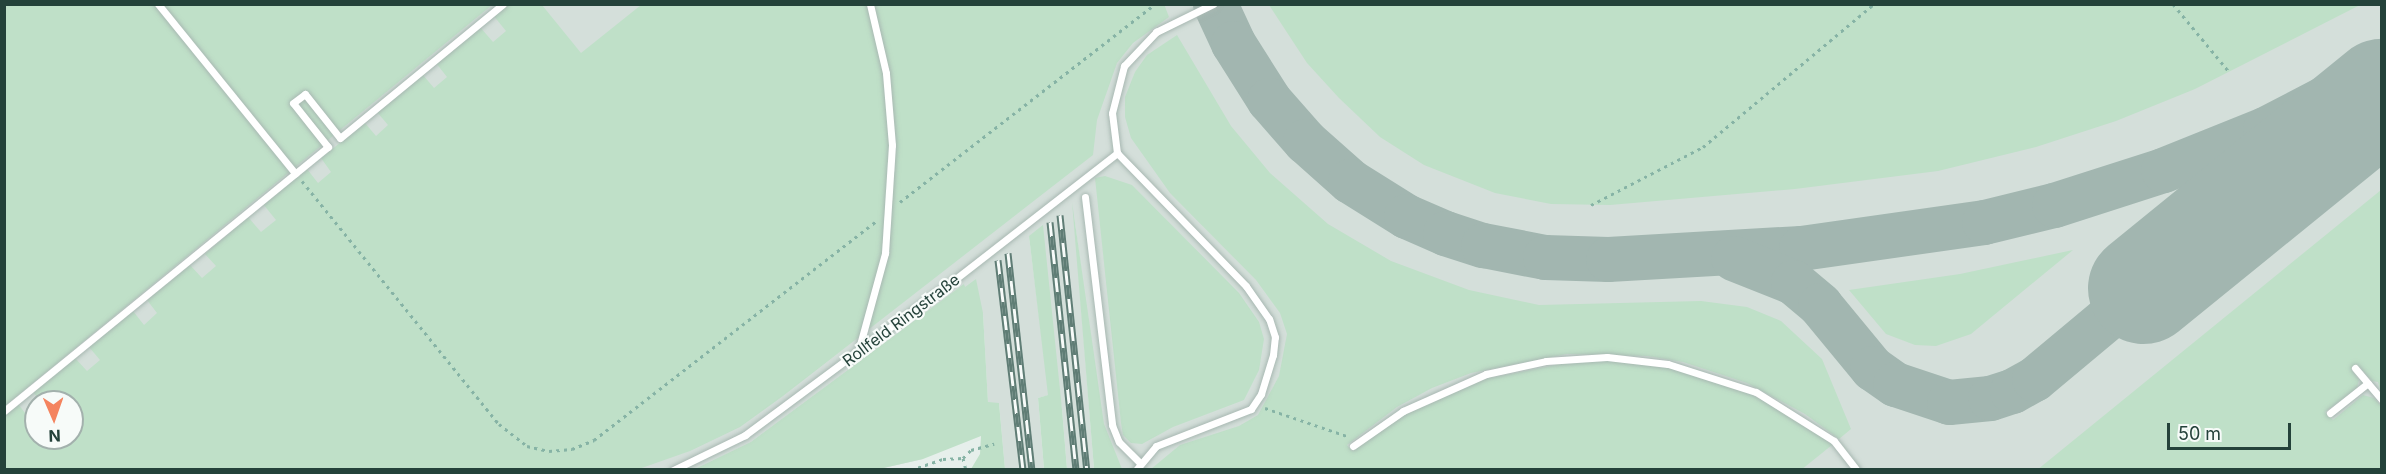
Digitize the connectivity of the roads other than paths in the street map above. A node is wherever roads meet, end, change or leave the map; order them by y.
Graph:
1 (158, 4) edge
2 (502, 4) edge
3 (870, 4) edge
4 (1213, 4) edge
5 (1118, 153) junction
6 (296, 173) junction
7 (1085, 198) dead end
8 (858, 352) junction
9 (2355, 368) dead end
10 (2368, 383) junction
11 (2382, 400) edge
12 (4, 411) edge
13 (2330, 414) dead end
14 (1353, 446) dead end
15 (1137, 466) edge
16 (673, 470) edge
17 (1857, 470) edge

1 - 6 lane
2 - 6 lane
3 - 8 lane
4 - 5 lane
5 - 8 lane, Rollfeld Ringstraße
5 - 15 lane
6 - 12 lane
7 - 15 lane
8 - 16 lane, Rollfeld Ringstraße
9 - 10 lane
10 - 11 lane
10 - 13 lane
14 - 17 lane

